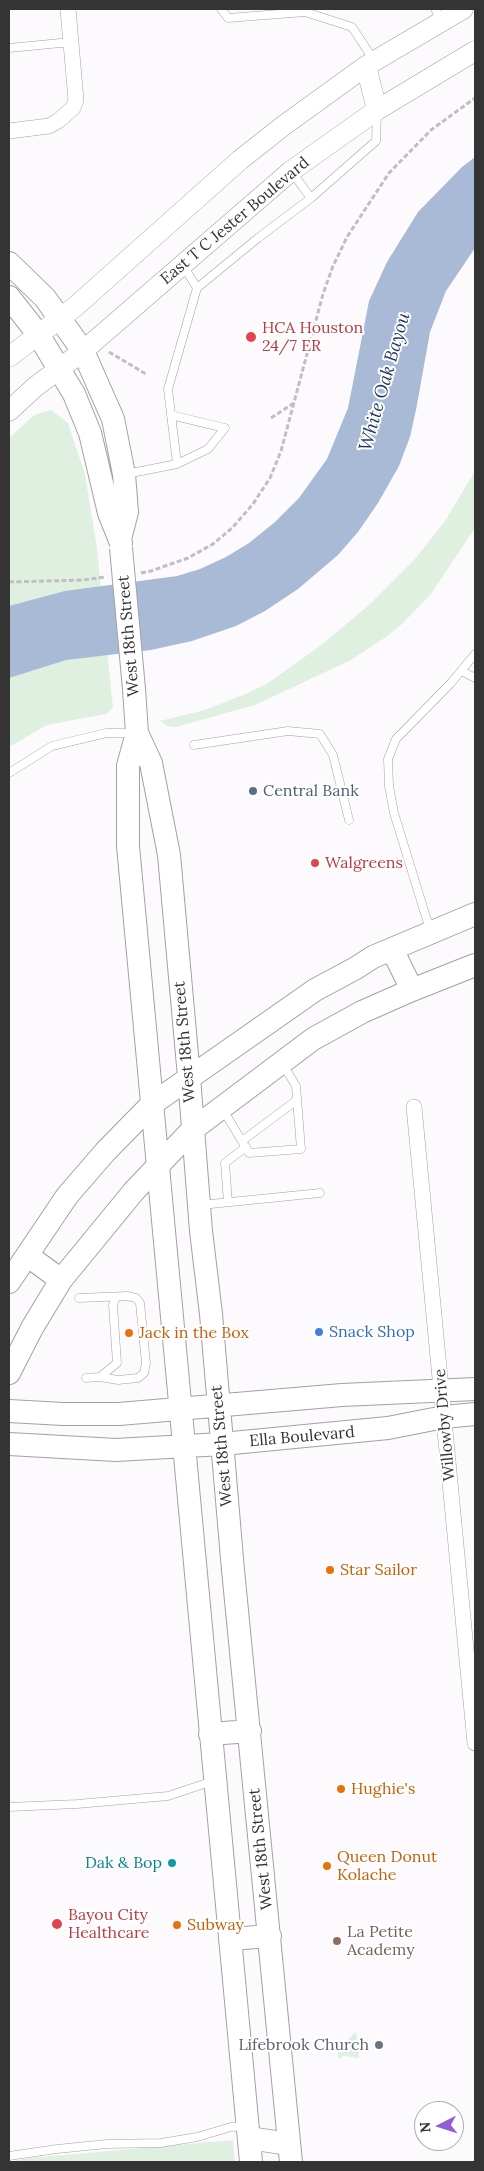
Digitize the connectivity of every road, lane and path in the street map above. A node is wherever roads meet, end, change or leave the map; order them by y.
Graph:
1 (68, 9) edge
2 (221, 9) edge
3 (463, 9) edge
4 (438, 15) edge
5 (71, 42) junction
6 (9, 48) edge
7 (475, 51) edge
8 (370, 64) junction
9 (475, 98) edge
10 (377, 110) junction
11 (9, 131) edge
12 (291, 171) junction
13 (311, 198) junction
14 (9, 263) edge
15 (183, 265) junction
16 (197, 288) junction
17 (9, 298) edge
18 (60, 318) junction
19 (38, 334) junction
20 (83, 351) junction
21 (109, 352) dead end
22 (9, 357) edge
23 (60, 368) junction
24 (146, 374) dead end
25 (295, 402) junction
26 (9, 411) edge
27 (172, 415) junction
28 (271, 418) dead end
29 (177, 464) junction
30 (124, 474) junction
31 (120, 543) junction
32 (132, 574) dead end
33 (112, 576) dead end
34 (9, 582) edge
35 (475, 654) edge
36 (462, 671) junction
37 (475, 678) edge
38 (137, 733) junction
39 (194, 745) dead end
40 (9, 773) edge
41 (349, 820) dead end
42 (475, 914) edge
43 (430, 932) junction
44 (392, 949) junction
45 (475, 965) edge
46 (412, 990) junction
47 (282, 1062) junction
48 (189, 1077) junction
49 (297, 1100) junction
50 (152, 1104) junction
51 (221, 1107) junction
52 (414, 1108) dead end
53 (192, 1130) junction
54 (244, 1144) junction
55 (157, 1164) junction
56 (320, 1193) dead end
57 (228, 1202) junction
58 (199, 1205) junction
59 (27, 1255) junction
60 (61, 1280) junction
61 (9, 1282) edge
62 (116, 1297) junction
63 (79, 1298) dead end
64 (9, 1373) edge
65 (100, 1377) junction
66 (86, 1378) dead end
67 (475, 1389) edge
68 (442, 1392) junction
69 (219, 1406) junction
70 (181, 1408) junction
71 (9, 1410) edge
72 (475, 1414) edge
73 (444, 1417) junction
74 (9, 1444) edge
75 (222, 1444) junction
76 (184, 1446) junction
77 (250, 1731) junction
78 (210, 1734) junction
79 (475, 1743) edge
80 (214, 1780) junction
81 (9, 1808) edge
82 (270, 1936) junction
83 (230, 1939) junction
84 (248, 2132) junction
85 (290, 2153) edge
86 (9, 2156) edge
87 (247, 2162) edge

1 - 5 street
2 - 8 lane
3 - 4 street
4 - 8 street
5 - 6 lane
5 - 11 street
7 - 10 street, East T C Jester Boulevard
8 - 10 street
8 - 18 street
9 - 25 path
10 - 12 street, East T C Jester Boulevard
10 - 13 lane
12 - 13 lane
12 - 15 street, East T C Jester Boulevard
13 - 16 lane
14 - 18 main road
15 - 16 lane
15 - 20 street, East T C Jester Boulevard
16 - 27 lane
17 - 19 main road
18 - 19 street
18 - 20 main road
19 - 22 street
19 - 23 main road
20 - 23 street, East T C Jester Boulevard
20 - 30 main road
21 - 24 path
23 - 26 street, East T C Jester Boulevard
23 - 31 main road
25 - 28 path
25 - 32 path
27 - 29 lane
27 - 29 lane
29 - 30 lane
30 - 31 main road
31 - 38 main road, West 18th Street, bridge
33 - 34 path
35 - 36 lane
36 - 37 lane
36 - 43 lane
38 - 40 lane
38 - 48 main road, West 18th Street
38 - 50 main road, West 18th Street
39 - 41 lane
42 - 43 main road
43 - 44 main road
44 - 46 main road
44 - 48 main road
45 - 46 main road
46 - 47 main road
47 - 49 lane
47 - 51 main road
48 - 50 main road
48 - 53 main road, West 18th Street
49 - 54 lane
49 - 54 lane
50 - 55 main road, West 18th Street
50 - 59 main road
51 - 53 main road
51 - 54 lane
52 - 68 street, Willowby Drive
53 - 55 main road
53 - 58 main road, West 18th Street
54 - 57 lane
55 - 60 main road
55 - 70 main road, West 18th Street
56 - 57 lane
57 - 58 lane
58 - 69 main road, West 18th Street
59 - 60 main road
59 - 61 main road
60 - 64 main road
62 - 63 lane
62 - 65 lane
62 - 65 lane
65 - 66 lane
67 - 68 main road
68 - 69 main road
68 - 73 street, Willowby Drive
69 - 70 main road
69 - 75 main road, West 18th Street
70 - 71 main road
70 - 76 main road, West 18th Street
72 - 73 main road, Ella Boulevard
73 - 75 main road, Ella Boulevard
73 - 79 street, Willowby Drive
74 - 76 main road, Ella Boulevard
75 - 76 main road, Ella Boulevard
75 - 77 main road, West 18th Street
76 - 78 main road, West 18th Street
77 - 78 main road
77 - 82 main road, West 18th Street
78 - 80 main road, West 18th Street
80 - 81 lane
80 - 83 main road, West 18th Street
82 - 83 main road
82 - 85 main road, West 18th Street
83 - 84 main road, West 18th Street
84 - 85 main road
84 - 86 lane
84 - 87 main road, West 18th Street

